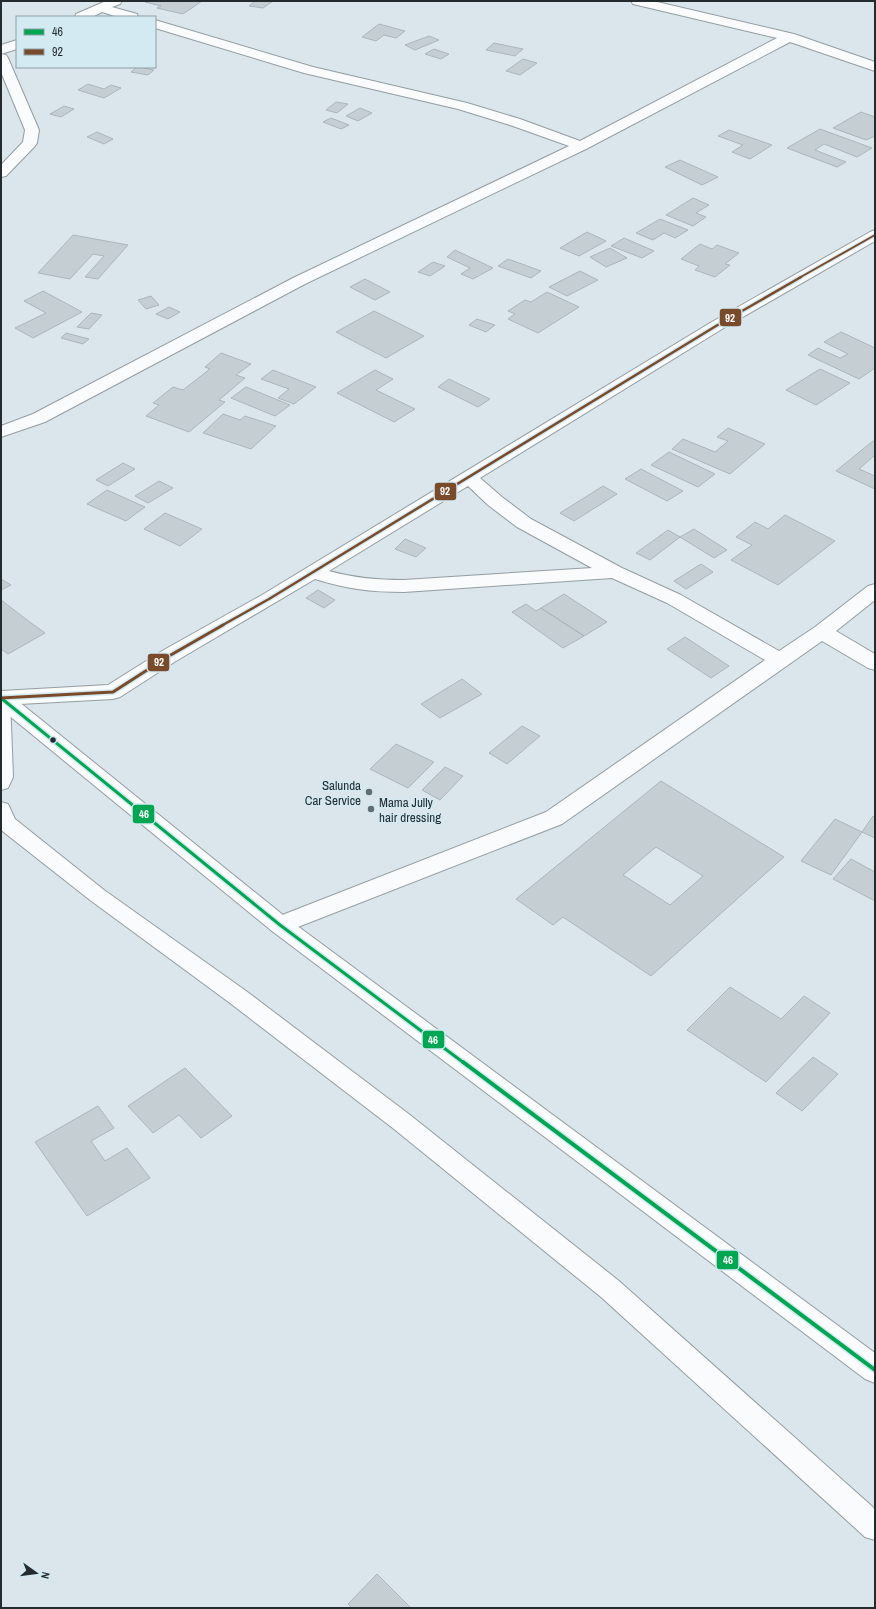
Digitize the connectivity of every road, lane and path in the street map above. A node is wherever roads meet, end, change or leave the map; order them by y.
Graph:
1 (116, 1) edge
2 (637, 1) edge
3 (100, 8) junction
4 (83, 16) edge
5 (128, 16) edge
6 (156, 24) edge
7 (789, 37) junction
8 (6, 49) edge
9 (875, 66) edge
10 (581, 146) junction
11 (1, 173) edge
12 (875, 235) edge
13 (1, 432) edge
14 (469, 477) junction
15 (313, 572) junction
16 (615, 572) junction
17 (875, 590) edge
18 (822, 632) junction
19 (780, 660) junction
20 (875, 663) edge
21 (1, 698) edge
22 (1, 783) edge
23 (1, 809) edge
24 (280, 925) junction
25 (875, 1370) edge
26 (875, 1527) edge

1 - 3 main road
2 - 7 main road
3 - 4 main road
3 - 5 main road
6 - 10 main road
7 - 9 main road
7 - 10 main road
8 - 11 main road
10 - 13 main road
12 - 14 main road
14 - 15 main road
14 - 16 main road
15 - 16 main road
15 - 21 main road
16 - 19 main road
17 - 18 main road
18 - 19 main road
18 - 20 main road
19 - 24 main road
21 - 22 lane
21 - 24 main road
23 - 26 lane
24 - 25 main road

